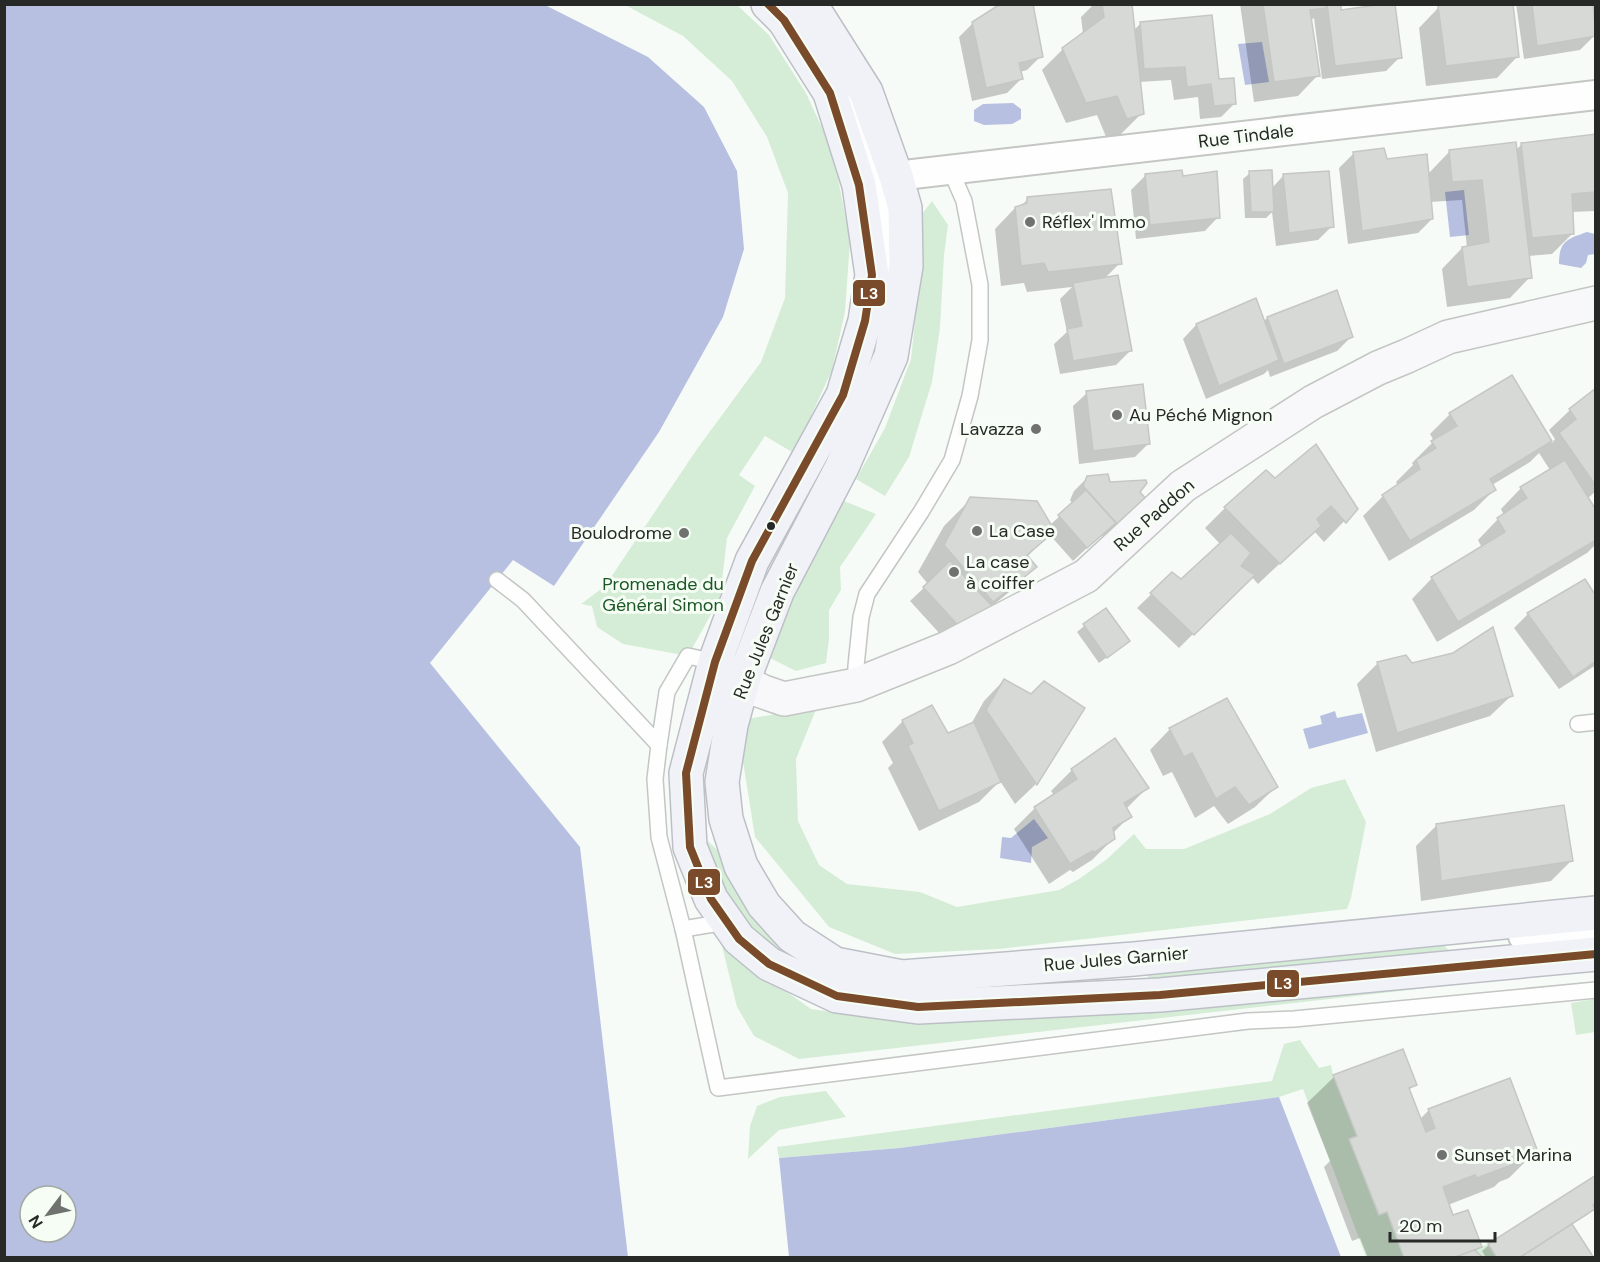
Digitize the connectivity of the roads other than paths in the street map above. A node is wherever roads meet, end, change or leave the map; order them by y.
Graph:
1 (768, 4) edge
2 (808, 4) edge
3 (830, 93) junction
4 (1596, 95) edge
5 (951, 171) junction
6 (896, 176) junction
7 (872, 275) junction
8 (1596, 303) edge
9 (757, 550) junction
10 (496, 580) dead end
11 (715, 662) junction
12 (743, 681) junction
13 (856, 685) junction
14 (1596, 722) edge
15 (1578, 724) dead end
16 (659, 745) junction
17 (741, 866) junction
18 (1596, 913) edge
19 (726, 922) junction
20 (1466, 926) junction
21 (682, 929) junction
22 (1596, 930) edge
23 (1596, 954) edge
24 (1596, 990) edge

1 - 3 main road, Rue Jules Garnier
2 - 6 main road, Rue Jules Garnier
3 - 6 street
3 - 7 main road, Rue Jules Garnier
4 - 5 street, Rue Tindale
5 - 6 street, Rue Tindale
5 - 13 lane
6 - 7 street
6 - 12 main road, Rue Jules Garnier
7 - 9 main road, Rue Jules Garnier
8 - 13 street, Rue Paddon
9 - 11 main road, Rue Jules Garnier
9 - 12 main road
10 - 16 lane
11 - 12 street, Rue Paddon
11 - 16 lane
11 - 17 main road
11 - 19 main road, Rue Jules Garnier
12 - 13 street, Rue Paddon
12 - 17 main road, Rue Jules Garnier
14 - 15 lane
16 - 21 lane
17 - 20 main road, Rue Jules Garnier
18 - 20 main road, Rue Jules Garnier
19 - 21 lane
19 - 23 main road, Rue Jules Garnier
20 - 22 street
21 - 24 lane

